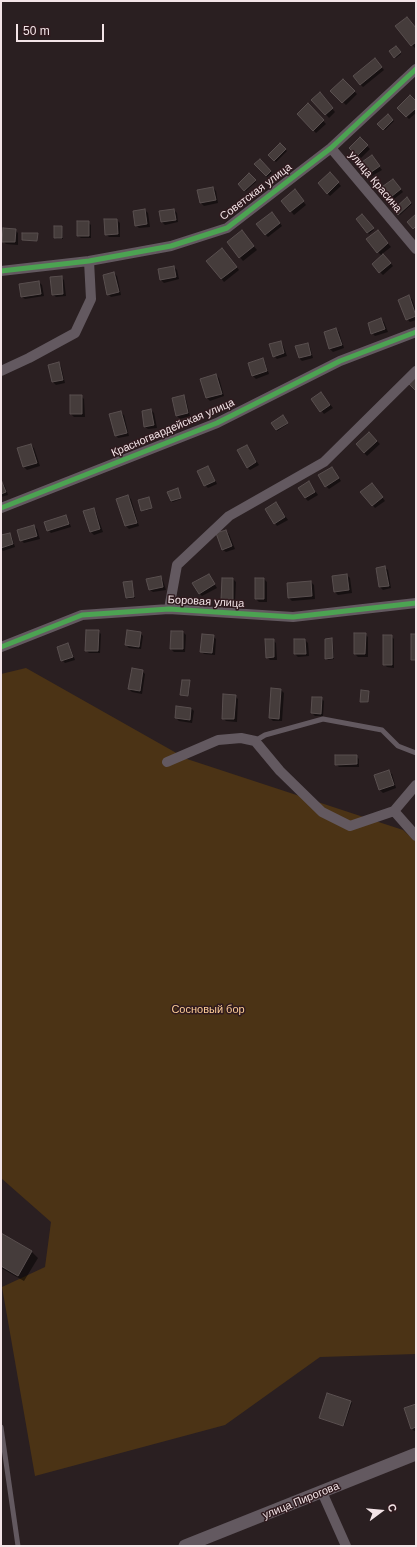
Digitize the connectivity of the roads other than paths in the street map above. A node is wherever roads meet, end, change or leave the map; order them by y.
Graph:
1 (416, 69) edge
2 (331, 148) junction
3 (416, 249) edge
4 (89, 261) junction
5 (1, 271) edge
6 (416, 332) edge
7 (1, 370) edge
8 (416, 371) edge
9 (1, 508) edge
10 (416, 603) edge
11 (169, 609) junction
12 (1, 647) edge
13 (255, 741) junction
14 (416, 753) edge
15 (167, 762) dead end
16 (416, 785) edge
17 (394, 811) junction
18 (416, 836) edge
19 (1, 1427) edge
20 (416, 1454) edge
21 (322, 1492) junction
22 (18, 1546) edge
23 (185, 1546) edge
24 (346, 1546) edge

1 - 2 street, Советская улица
2 - 3 street, улица Красина
2 - 4 street, Советская улица
4 - 5 street, Советская улица
4 - 7 street
6 - 9 street, Красногвардейская улица
8 - 11 street
10 - 11 street, Боровая улица
11 - 12 street, Боровая улица
13 - 14 lane
13 - 15 street
13 - 17 street
16 - 17 street
17 - 18 street
19 - 22 lane
20 - 21 street, улица Пирогова
21 - 23 street, улица Пирогова
21 - 24 street

